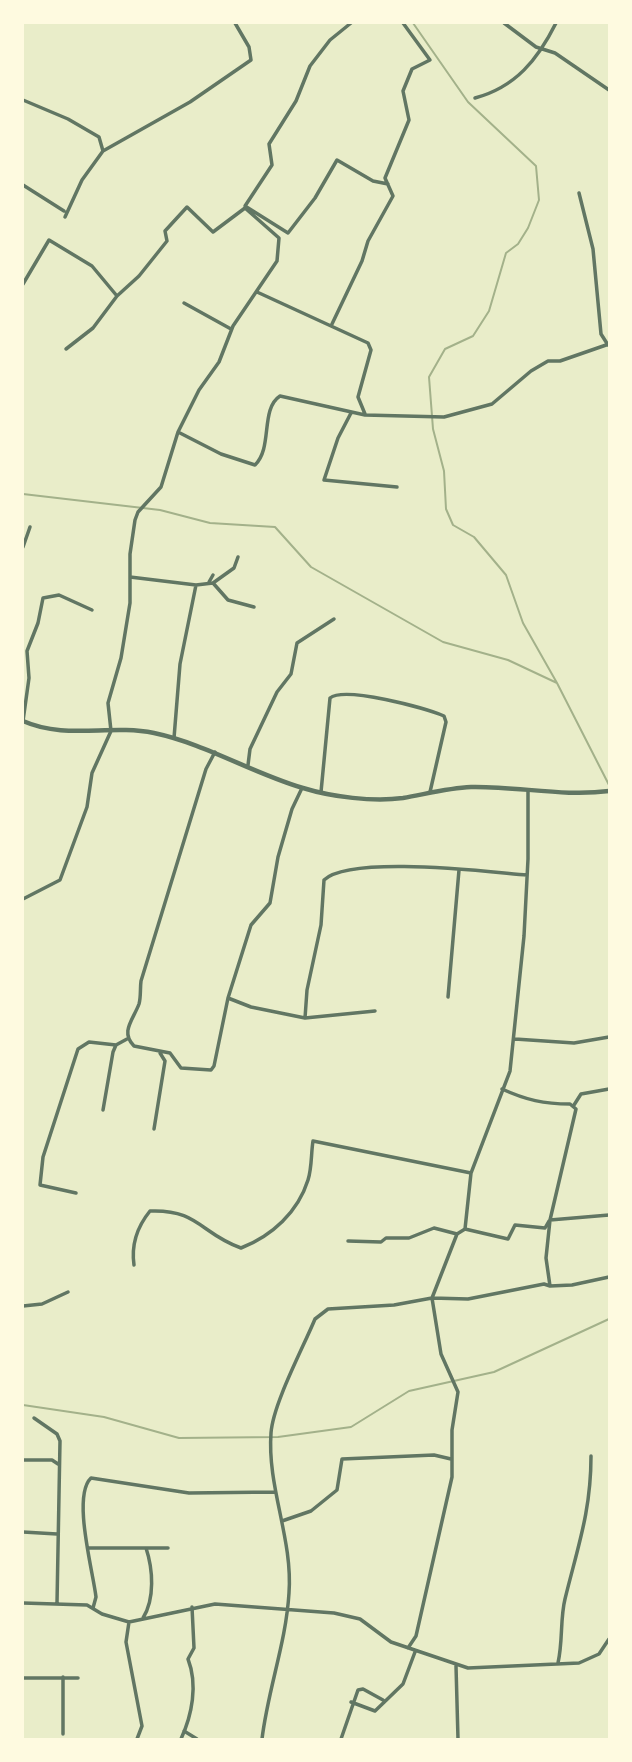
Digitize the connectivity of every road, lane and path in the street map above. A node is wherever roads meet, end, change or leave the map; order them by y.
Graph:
1 (235, 23) edge
2 (351, 23) edge
3 (403, 23) edge
4 (504, 23) edge
5 (556, 23) edge
6 (543, 49) junction
7 (609, 90) edge
8 (475, 98) dead end
9 (23, 100) edge
10 (103, 151) junction
11 (388, 184) junction
12 (23, 185) edge
13 (579, 193) dead end
14 (64, 211) dead end
15 (65, 217) dead end
16 (23, 284) edge
17 (257, 292) junction
18 (117, 296) junction
19 (184, 303) dead end
20 (332, 324) junction
21 (231, 329) junction
22 (609, 344) edge
23 (66, 349) dead end
24 (351, 413) junction
25 (365, 415) junction
26 (178, 432) junction
27 (397, 487) dead end
28 (30, 527) dead end
29 (23, 547) edge
30 (238, 557) dead end
31 (213, 575) dead end
32 (131, 577) junction
33 (211, 583) junction
34 (196, 585) junction
35 (254, 607) dead end
36 (92, 610) dead end
37 (334, 619) dead end
38 (23, 721) edge
39 (110, 731) junction
40 (174, 738) junction
41 (215, 752) junction
42 (248, 765) junction
43 (302, 788) junction
44 (528, 790) junction
45 (609, 791) edge
46 (321, 792) junction
47 (430, 792) junction
48 (459, 870) junction
49 (527, 875) junction
50 (23, 900) edge
51 (228, 998) junction
52 (449, 998) dead end
53 (375, 1011) dead end
54 (305, 1017) junction
55 (609, 1037) edge
56 (127, 1039) junction
57 (514, 1039) junction
58 (116, 1045) junction
59 (160, 1053) junction
60 (502, 1089) junction
61 (609, 1089) edge
62 (574, 1105) junction
63 (103, 1110) dead end
64 (154, 1129) dead end
65 (471, 1173) junction
66 (76, 1193) dead end
67 (609, 1215) edge
68 (551, 1220) junction
69 (465, 1229) junction
70 (457, 1234) junction
71 (348, 1241) dead end
72 (134, 1265) dead end
73 (609, 1278) edge
74 (550, 1286) junction
75 (68, 1292) dead end
76 (432, 1298) junction
77 (23, 1306) edge
78 (34, 1418) dead end
79 (591, 1456) dead end
80 (451, 1459) junction
81 (23, 1461) edge
82 (59, 1466) junction
83 (275, 1492) junction
84 (281, 1521) junction
85 (23, 1532) edge
86 (57, 1534) junction
87 (168, 1548) dead end
88 (89, 1549) junction
89 (146, 1549) junction
90 (23, 1603) edge
91 (57, 1603) junction
92 (192, 1607) junction
93 (93, 1608) junction
94 (288, 1609) junction
95 (142, 1620) junction
96 (129, 1622) junction
97 (609, 1639) edge
98 (408, 1648) junction
99 (416, 1651) junction
100 (558, 1663) junction
101 (456, 1666) junction
102 (63, 1677) junction
103 (23, 1678) edge
104 (78, 1678) dead end
105 (383, 1700) junction
106 (351, 1702) junction
107 (184, 1731) junction
108 (63, 1734) dead end
109 (137, 1739) edge
110 (181, 1739) edge
111 (197, 1739) edge
112 (262, 1739) edge
113 (341, 1739) edge
114 (458, 1739) edge

1 - 10 street
2 - 11 street
3 - 11 street
4 - 6 street
5 - 6 street
6 - 7 street
6 - 8 street
9 - 10 street
10 - 15 street
11 - 20 street
12 - 14 street
13 - 22 street
16 - 18 street
17 - 18 street
17 - 20 street
17 - 21 street
18 - 23 street
19 - 21 street
20 - 25 street
21 - 26 street
22 - 25 street
24 - 25 street
24 - 26 street
24 - 27 street
26 - 32 street
28 - 29 street
30 - 33 street
31 - 33 street
32 - 34 street
32 - 39 street
33 - 34 street
33 - 35 street
34 - 40 street
36 - 38 street
37 - 42 street
38 - 39 street
39 - 40 street
39 - 50 street
40 - 41 street
41 - 42 street
41 - 56 street
42 - 43 street
43 - 46 street
43 - 51 street
44 - 45 street
44 - 47 street
44 - 49 street
46 - 47 street
46 - 47 street
48 - 49 street
48 - 52 street
48 - 54 street
49 - 57 street
51 - 54 street
51 - 59 street
53 - 54 street
55 - 57 street
56 - 58 street
56 - 59 street
57 - 60 street
58 - 63 street
58 - 66 street
59 - 64 street
60 - 62 street
60 - 65 street
61 - 62 street
62 - 68 street
65 - 69 street
65 - 72 street
67 - 68 street
68 - 69 street
68 - 74 street
69 - 70 street
70 - 71 street
70 - 76 street
73 - 74 street
74 - 76 street
75 - 77 street
76 - 80 street
76 - 83 street
78 - 82 street
79 - 100 street
80 - 84 street
80 - 98 street
81 - 82 street
82 - 86 street
83 - 84 street
83 - 88 street
84 - 94 street
85 - 86 street
86 - 91 street
87 - 89 street
88 - 89 street
88 - 93 street
89 - 95 street
90 - 91 street
91 - 93 street
92 - 94 street
92 - 95 street
92 - 107 street
93 - 96 street
94 - 98 street
94 - 112 street
95 - 96 street
96 - 109 street
97 - 100 street
98 - 99 street
99 - 101 street
99 - 105 street
100 - 101 street
101 - 114 street
102 - 103 street
102 - 104 street
102 - 108 street
105 - 106 street
105 - 106 street
106 - 113 street
107 - 110 street
107 - 111 street

